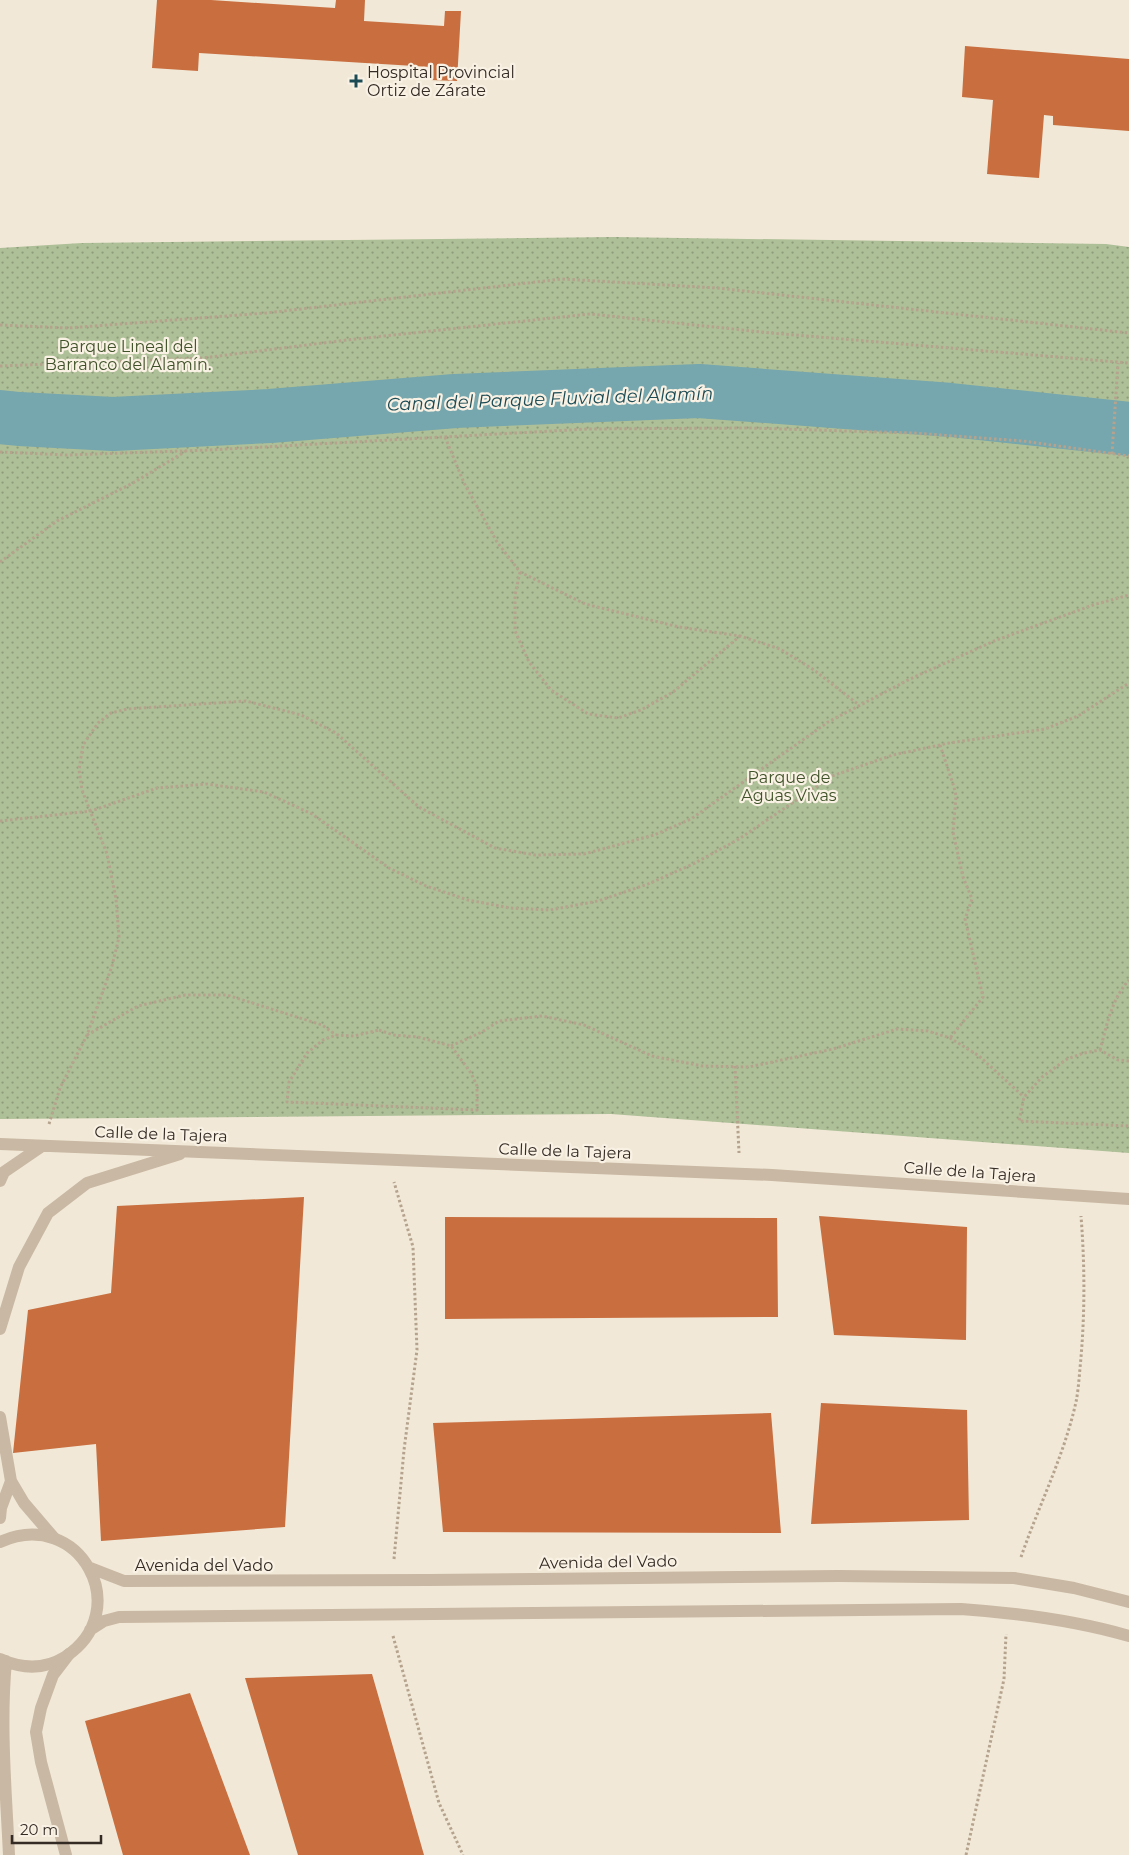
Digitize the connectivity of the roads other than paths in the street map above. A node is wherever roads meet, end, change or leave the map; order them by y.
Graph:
1 (0, 1144) edge
2 (42, 1146) junction
3 (188, 1152) junction
4 (0, 1181) edge
5 (1129, 1199) edge
6 (0, 1329) edge
7 (0, 1417) edge
8 (11, 1481) junction
9 (0, 1518) edge
10 (54, 1538) junction
11 (0, 1542) edge
12 (88, 1566) junction
13 (1129, 1602) edge
14 (90, 1630) junction
15 (1129, 1636) edge
16 (69, 1654) junction
17 (3, 1660) edge
18 (3, 1786) edge
19 (9, 1855) edge
20 (66, 1855) edge

1 - 2 street, Calle de la Tajera
2 - 3 street, Calle de la Tajera
2 - 4 street
3 - 5 street, Calle de la Tajera
3 - 6 street
7 - 8 street
8 - 9 street
8 - 10 street
10 - 11 street
10 - 12 street
12 - 13 street, Avenida del Vado
12 - 14 street
14 - 15 street
14 - 16 street
16 - 17 street
16 - 20 street
17 - 18 street
18 - 19 street

